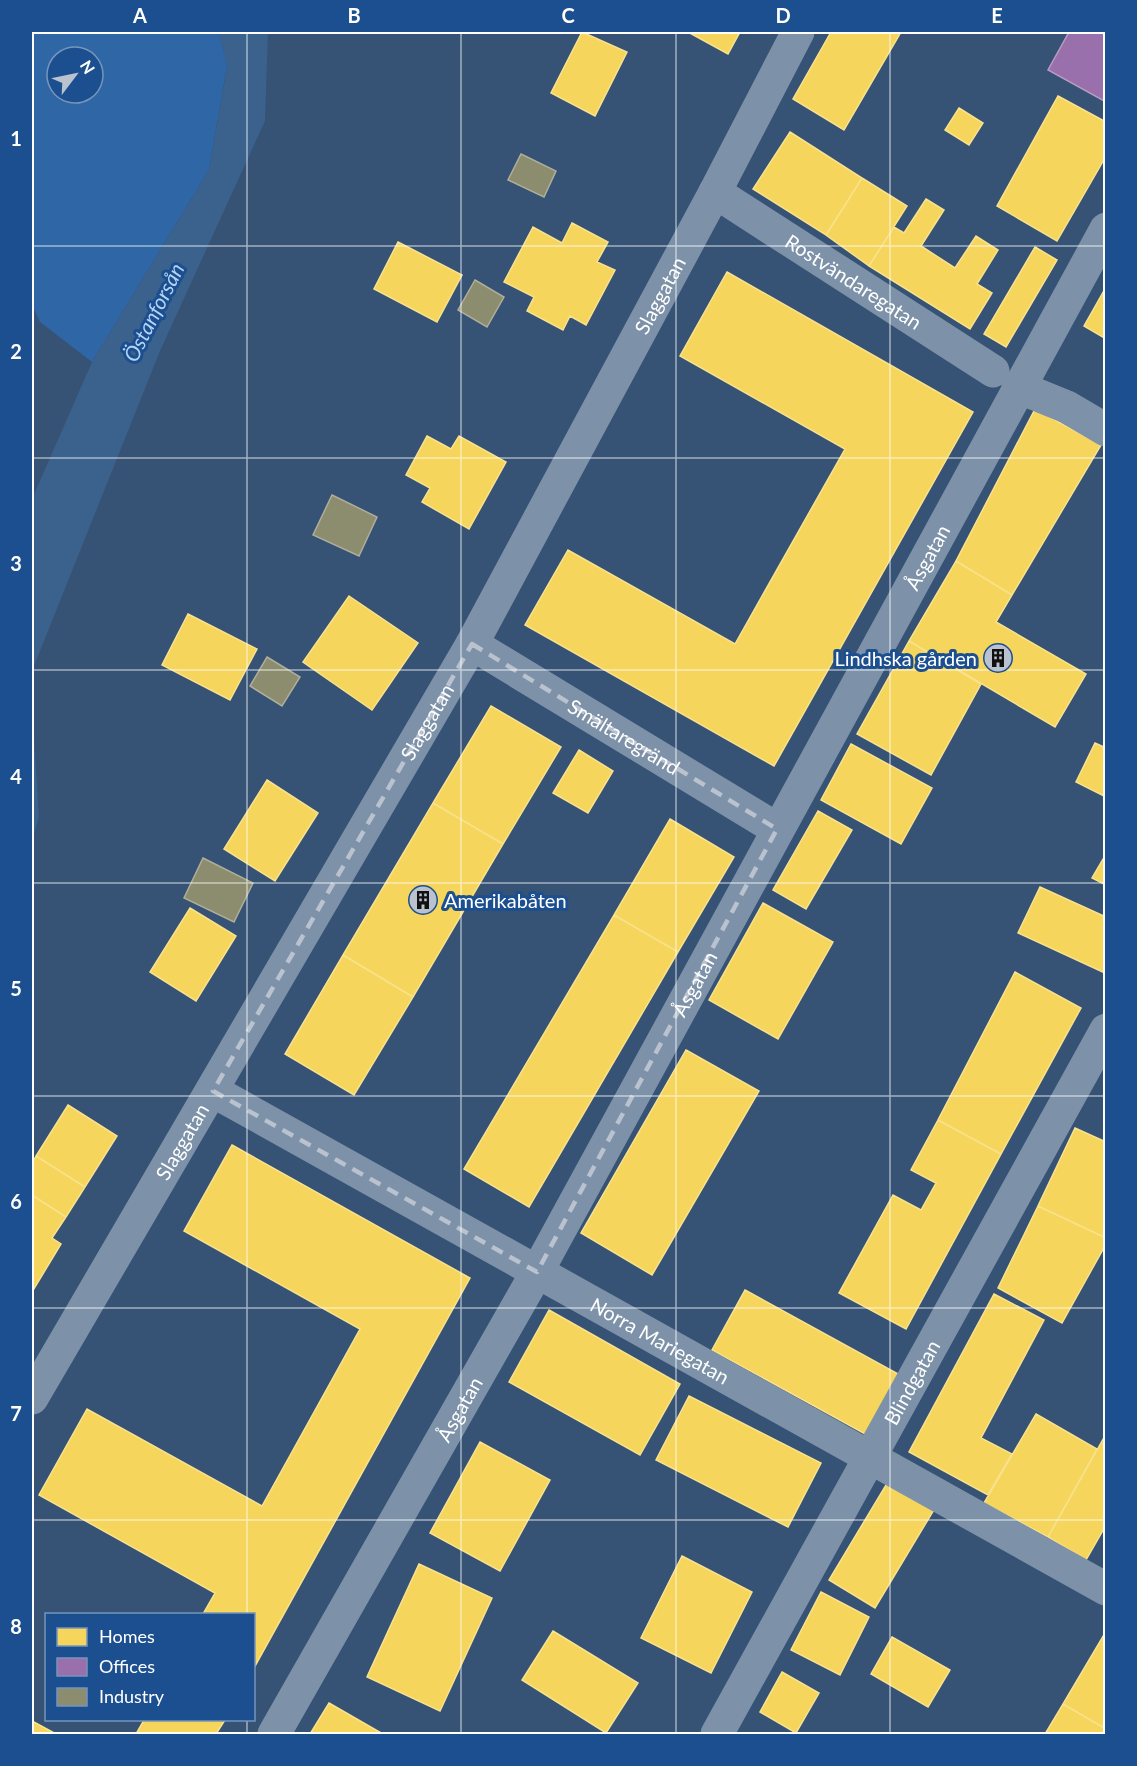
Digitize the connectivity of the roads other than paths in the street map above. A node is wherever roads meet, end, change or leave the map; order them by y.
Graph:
1 (798, 32) edge
2 (715, 192) junction
3 (1106, 229) edge
4 (1006, 379) junction
5 (1106, 430) edge
6 (472, 644) junction
7 (777, 829) junction
8 (1106, 1030) edge
9 (213, 1091) junction
10 (537, 1272) junction
11 (32, 1398) edge
12 (869, 1458) junction
13 (1106, 1589) edge
14 (274, 1734) edge
15 (717, 1734) edge

1 - 2 street, Slaggatan
2 - 4 street, Rostvändaregatan
2 - 6 street, Slaggatan
3 - 4 street, Åsgatan
4 - 5 street, Rostvändaregatan
4 - 7 street, Åsgatan
6 - 7 street, Smältaregränd
6 - 9 street, Slaggatan
7 - 10 street, Åsgatan
8 - 12 street, Blindgatan
9 - 10 street, Norra Mariegatan
9 - 11 street, Slaggatan
10 - 12 street, Norra Mariegatan
10 - 14 street, Åsgatan
12 - 13 street, Norra Mariegatan
12 - 15 street, Blindgatan

